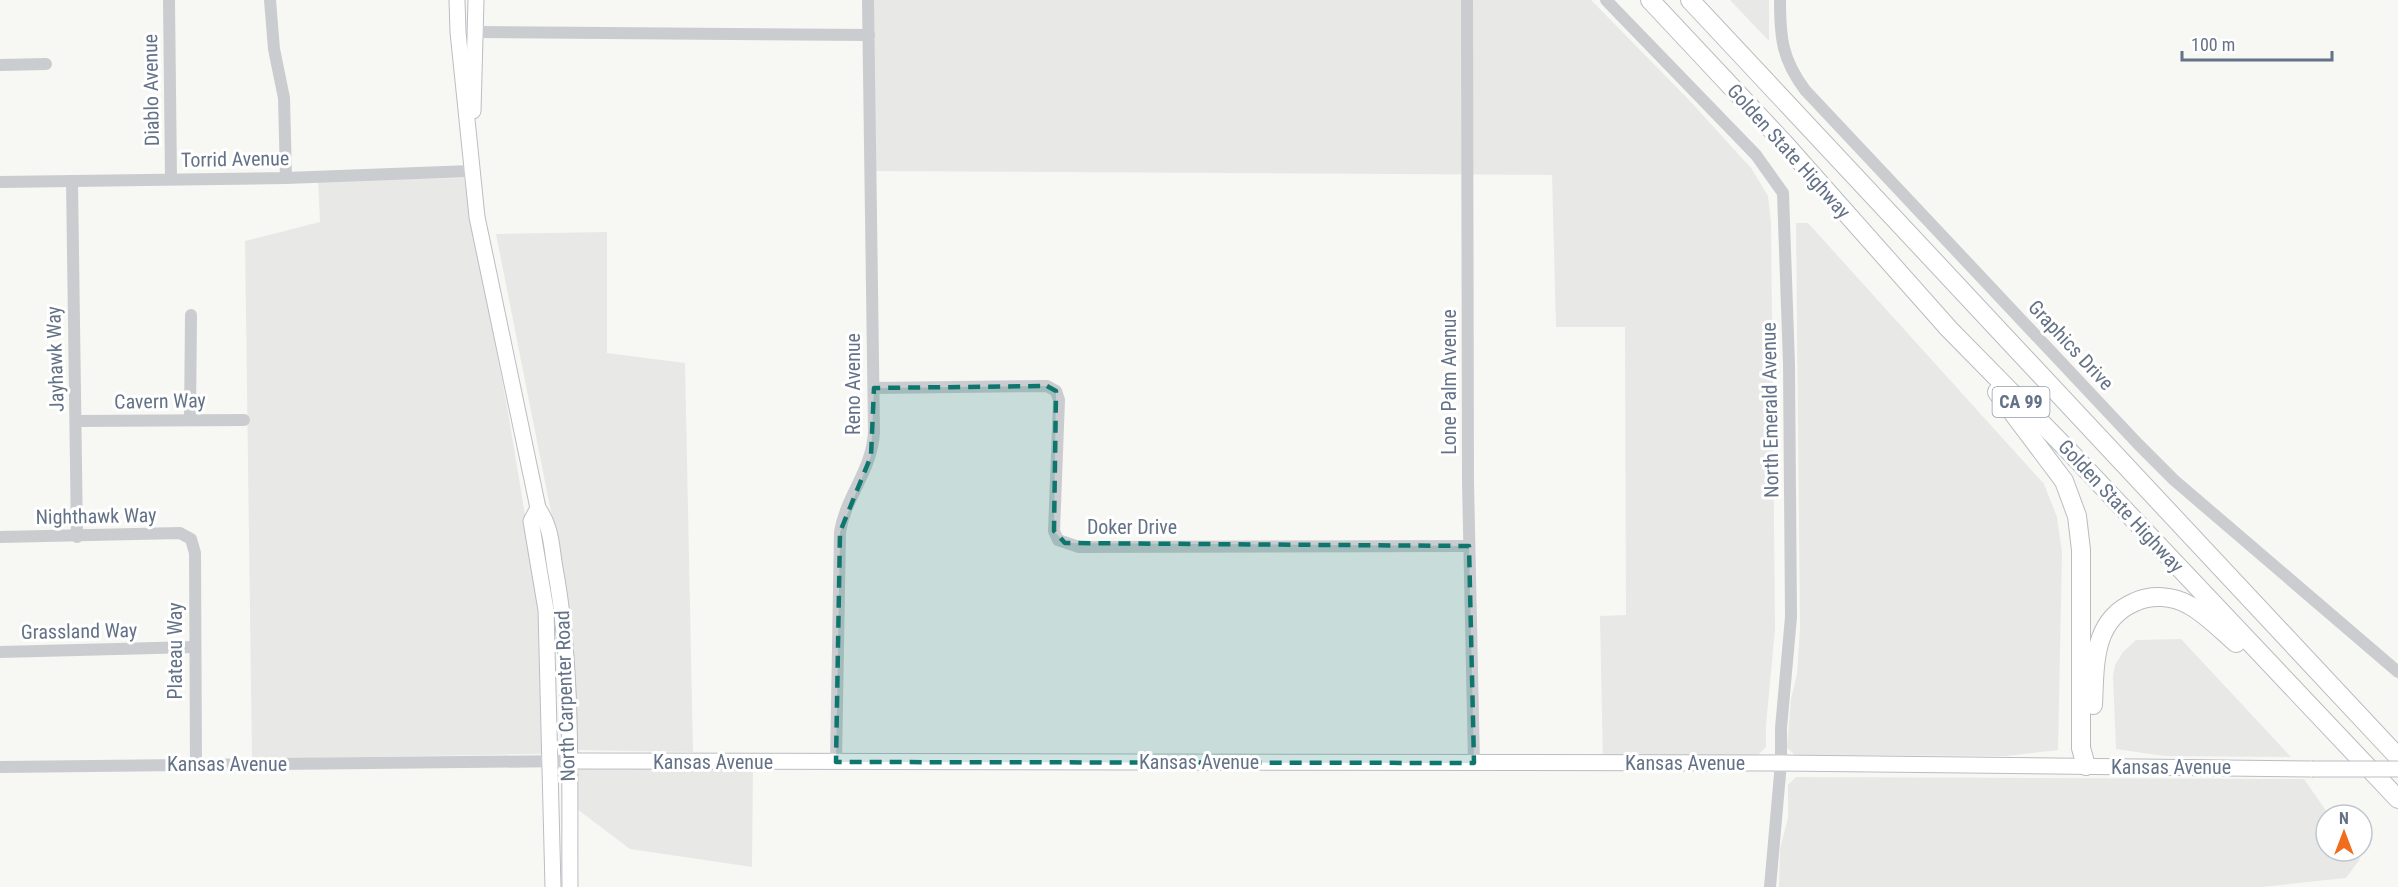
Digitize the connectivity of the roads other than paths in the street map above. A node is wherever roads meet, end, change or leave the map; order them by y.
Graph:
1 (169, 0) edge
2 (270, 0) edge
3 (457, 0) edge
4 (465, 0) edge
5 (476, 0) edge
6 (868, 0) edge
7 (1467, 0) edge
8 (1606, 0) edge
9 (1650, 0) edge
10 (1690, 0) edge
11 (1780, 0) edge
12 (476, 32) junction
13 (869, 35) junction
14 (0, 64) edge
15 (46, 64) dead end
16 (471, 171) junction
17 (286, 178) junction
18 (171, 179) junction
19 (72, 181) junction
20 (0, 182) edge
21 (191, 315) dead end
22 (1949, 329) junction
23 (874, 388) junction
24 (190, 419) junction
25 (244, 420) dead end
26 (76, 421) junction
27 (538, 508) junction
28 (0, 537) edge
29 (77, 537) junction
30 (191, 539) joint
31 (1469, 546) junction
32 (194, 647) junction
33 (0, 652) edge
34 (2398, 672) edge
35 (2296, 693) junction
36 (2398, 757) edge
37 (551, 762) junction
38 (568, 762) junction
39 (836, 762) junction
40 (1474, 763) junction
41 (1781, 763) junction
42 (196, 764) junction
43 (2086, 766) junction
44 (0, 767) edge
45 (2398, 769) edge
46 (2398, 799) edge
47 (553, 887) edge
48 (570, 887) edge
49 (1770, 887) edge

1 - 18 street, Diablo Avenue
2 - 17 street
3 - 16 main road, North Carpenter Road
4 - 12 main road
5 - 12 main road, North Carpenter Road
6 - 13 street, Reno Avenue
7 - 31 street, Lone Palm Avenue
8 - 41 street, North Emerald Avenue
9 - 22 highway, Golden State Highway / CA 99
10 - 36 highway, Golden State Highway / CA 99
11 - 34 street, Graphics Drive
12 - 13 street
12 - 16 main road, North Carpenter Road
13 - 23 street, Reno Avenue
14 - 15 street
16 - 17 street, Torrid Avenue
16 - 27 main road, North Carpenter Road
17 - 18 street, Torrid Avenue
18 - 19 street, Torrid Avenue
19 - 20 street, Torrid Avenue
19 - 26 street, Jayhawk Way
21 - 24 street
22 - 35 highway, Golden State Highway / CA 99
22 - 43 highway
23 - 31 street, Doker Drive
23 - 39 street, Reno Avenue
24 - 25 street, Cavern Way
24 - 26 street, Cavern Way
26 - 29 street, Jayhawk Way
27 - 37 main road, North Carpenter Road
27 - 38 main road, North Carpenter Road
28 - 29 street, Nighthawk Way
29 - 30 street, Nighthawk Way
30 - 32 street, Plateau Way
31 - 40 street, Lone Palm Avenue
32 - 33 street, Grassland Way
32 - 42 street, Plateau Way
35 - 43 highway
35 - 46 highway, Golden State Highway / CA 99
37 - 38 street, Kansas Avenue
37 - 42 street, Kansas Avenue
37 - 47 main road, North Carpenter Road
38 - 39 main road, Kansas Avenue
38 - 48 main road, North Carpenter Road
39 - 40 main road, Kansas Avenue
40 - 41 main road, Kansas Avenue
41 - 43 main road, Kansas Avenue
41 - 49 street, North Emerald Avenue
42 - 44 street, Kansas Avenue
43 - 45 main road, Kansas Avenue, bridge

